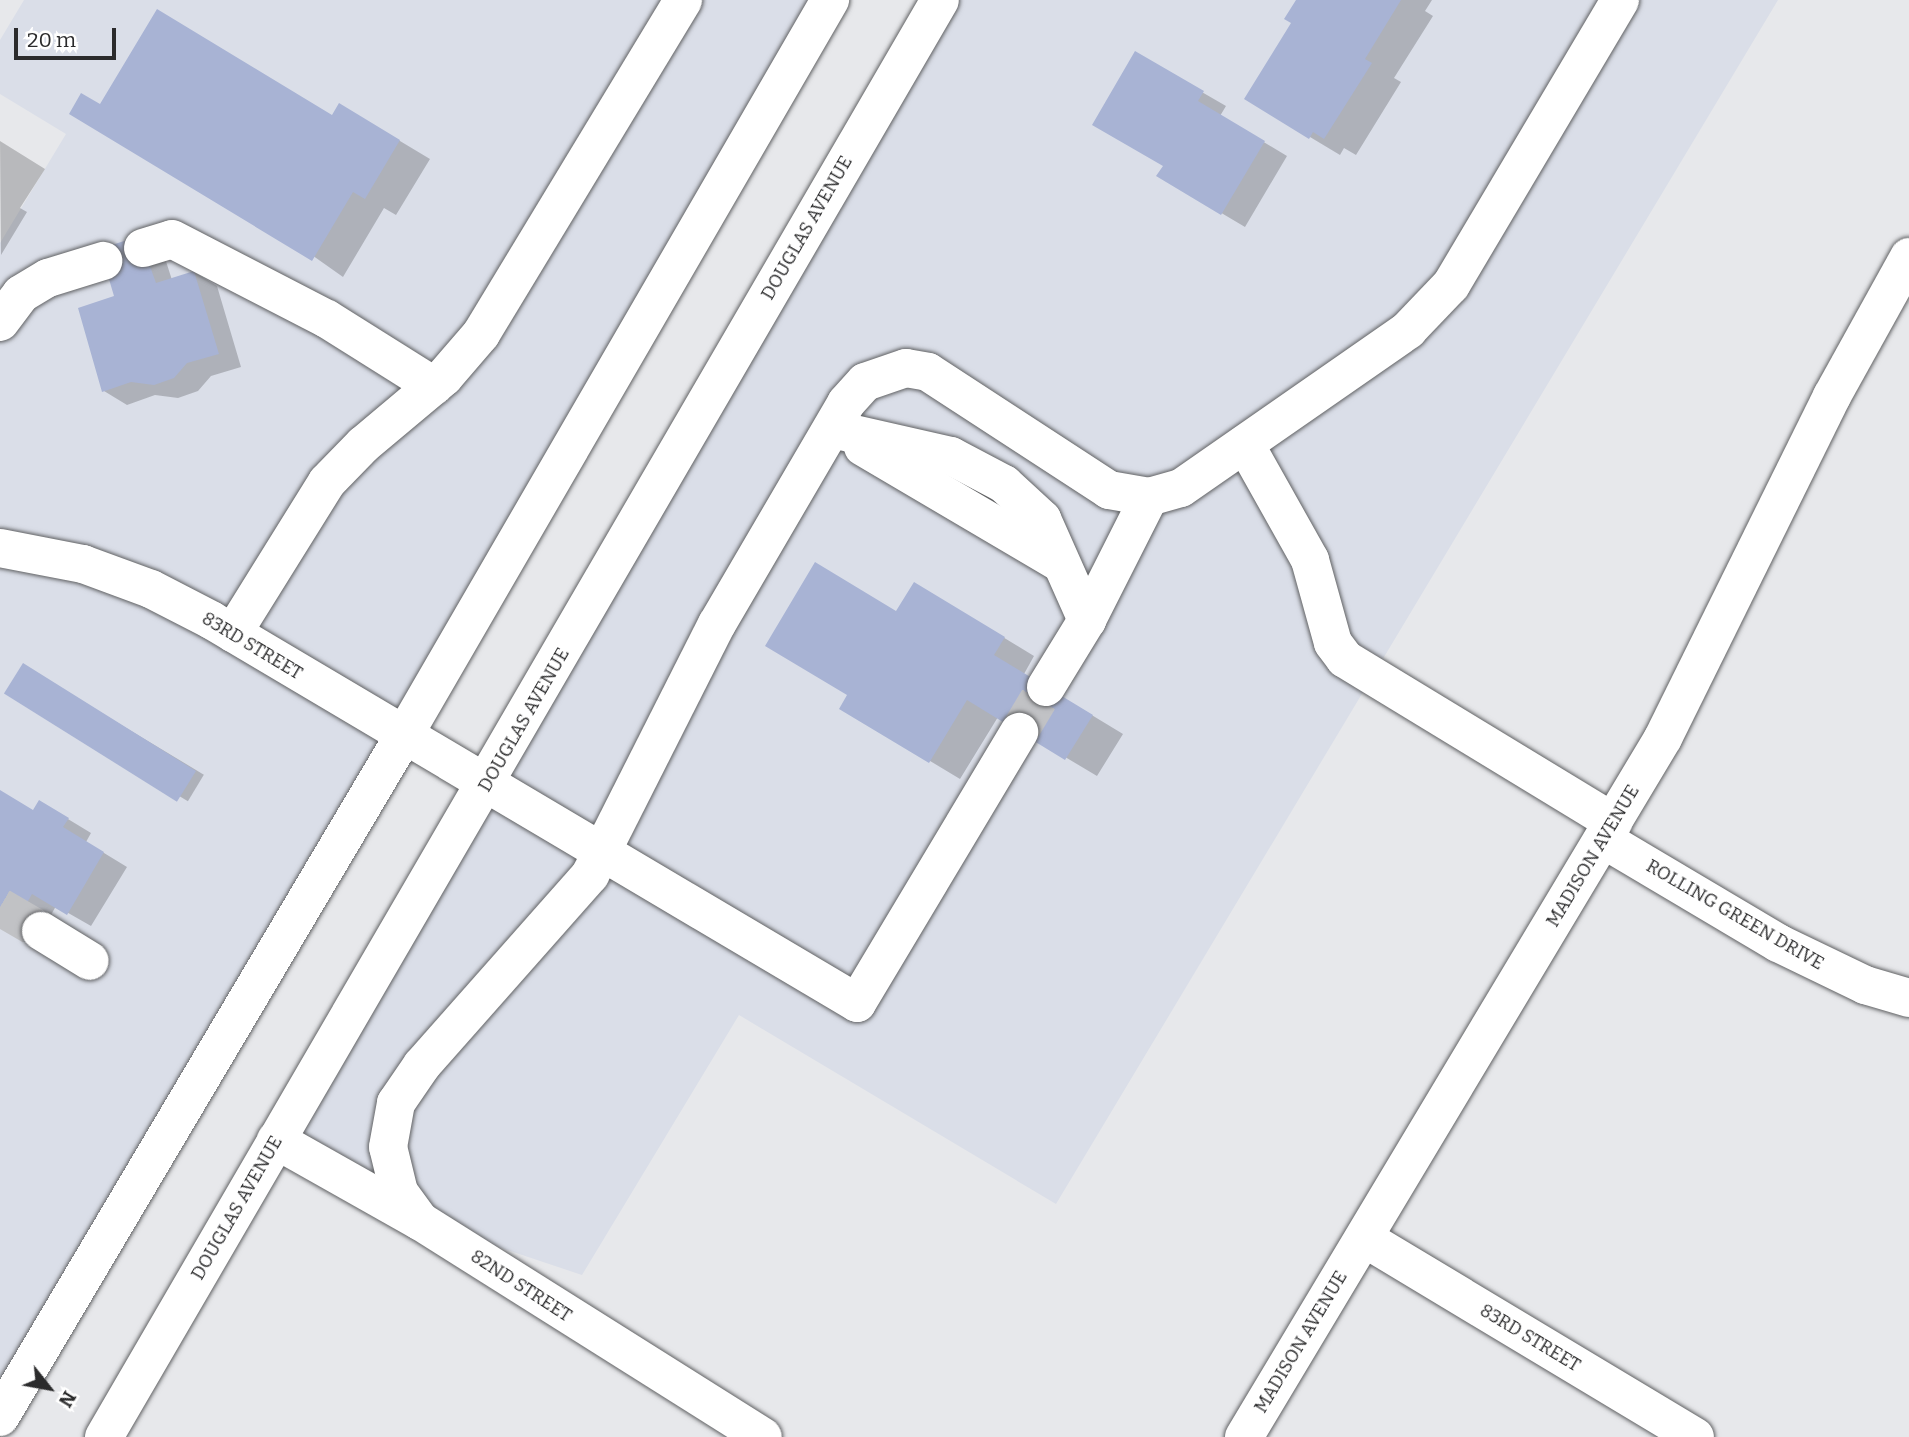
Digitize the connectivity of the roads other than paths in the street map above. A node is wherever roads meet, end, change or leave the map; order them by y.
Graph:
1 (683, 0) edge
2 (830, 0) edge
3 (921, 0) edge
4 (940, 0) edge
5 (1620, 0) edge
6 (833, 184) junction
7 (143, 248) dead end
8 (1909, 257) edge
9 (103, 261) dead end
10 (0, 322) edge
11 (434, 386) junction
12 (832, 429) junction
13 (1245, 444) junction
14 (1149, 497) junction
15 (0, 548) edge
16 (1087, 620) junction
17 (233, 633) junction
18 (1046, 687) tunnel mouth
19 (1019, 732) tunnel mouth
20 (403, 737) junction
21 (487, 785) junction
22 (1608, 831) junction
23 (603, 850) junction
24 (41, 931) tunnel mouth
25 (90, 961) dead end
26 (1909, 999) edge
27 (276, 1140) junction
28 (419, 1221) junction
29 (1364, 1238) junction
30 (0, 1417) edge
31 (104, 1437) edge
32 (763, 1437) edge
33 (1244, 1437) edge
34 (1695, 1437) edge

1 - 11 main road
2 - 20 main road
3 - 6 main road
4 - 6 main road, DOUGLAS AVENUE
5 - 13 main road
6 - 21 main road, DOUGLAS AVENUE
7 - 11 main road
8 - 22 main road, MADISON AVENUE
9 - 10 main road
11 - 17 main road
12 - 14 main road
12 - 16 main road
12 - 23 main road
13 - 14 main road
13 - 22 main road, ROLLING GREEN DRIVE
14 - 16 main road
15 - 17 main road, 83RD STREET
16 - 18 main road
17 - 20 main road, 83RD STREET
19 - 23 main road, 83RD STREET
20 - 21 main road, 83RD STREET
20 - 30 main road
21 - 23 main road, 83RD STREET
21 - 27 main road, DOUGLAS AVENUE
22 - 26 main road, ROLLING GREEN DRIVE
22 - 29 main road, MADISON AVENUE
23 - 28 main road
24 - 25 main road
27 - 28 main road, 82ND STREET
27 - 31 main road, DOUGLAS AVENUE
28 - 32 main road, 82ND STREET
29 - 33 main road, MADISON AVENUE
29 - 34 main road, 83RD STREET

